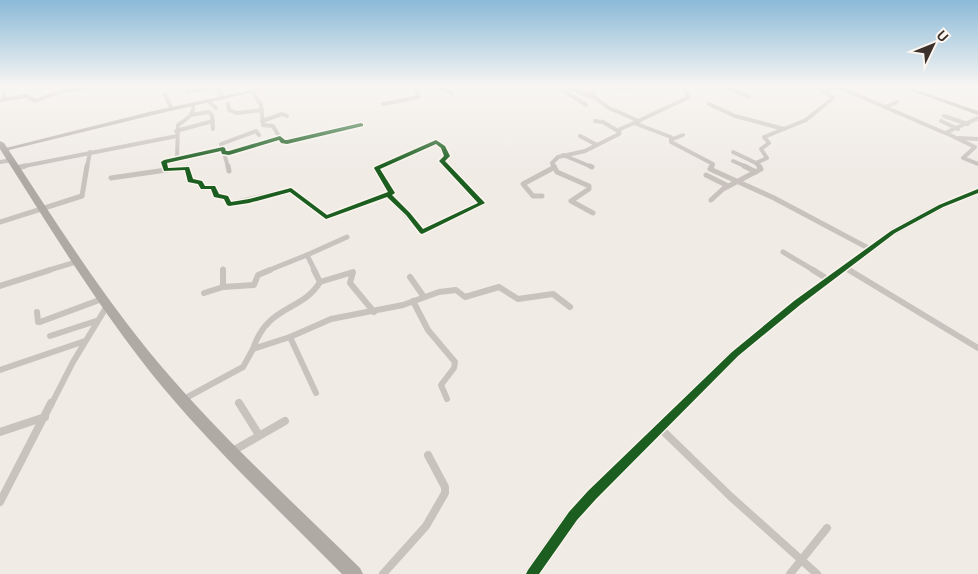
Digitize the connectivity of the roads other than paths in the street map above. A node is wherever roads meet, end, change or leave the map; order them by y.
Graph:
1 (159, 113) edge
2 (204, 113) edge
3 (209, 113) edge
4 (262, 113) edge
5 (618, 113) edge
6 (656, 113) edge
7 (728, 113) edge
8 (815, 113) edge
9 (899, 113) edge
10 (191, 115) joint
11 (287, 116) dead end
12 (944, 116) dead end
13 (978, 118) edge
14 (213, 121) junction
15 (262, 121) junction
16 (595, 121) dead end
17 (941, 121) dead end
18 (636, 122) junction
19 (968, 124) junction
20 (361, 125) dead end
21 (213, 129) dead end
22 (784, 129) junction
23 (958, 129) junction
24 (618, 131) junction
25 (176, 133) junction
26 (945, 133) junction
27 (259, 135) dead end
28 (683, 135) dead end
29 (580, 136) dead end
30 (954, 137) junction
31 (218, 138) dead end
32 (280, 138) junction
33 (673, 139) junction
34 (978, 139) edge
35 (597, 145) junction
36 (222, 149) junction
37 (90, 152) junction
38 (733, 152) dead end
39 (563, 155) junction
40 (7, 156) edge
41 (177, 158) junction
42 (733, 161) dead end
43 (756, 163) junction
44 (978, 164) edge
45 (592, 167) dead end
46 (553, 168) junction
47 (166, 170) junction
48 (229, 171) dead end
49 (756, 172) junction
50 (706, 175) dead end
51 (110, 178) dead end
52 (739, 182) junction
53 (728, 186) junction
54 (978, 191) edge
55 (388, 194) junction
56 (542, 196) dead end
57 (711, 200) dead end
58 (41, 208) junction
59 (593, 213) dead end
60 (0, 222) edge
61 (347, 237) dead end
62 (870, 249) junction
63 (783, 252) dead end
64 (307, 255) junction
65 (76, 262) junction
66 (350, 266) dead end
67 (845, 268) junction
68 (223, 269) dead end
69 (353, 272) junction
70 (410, 277) dead end
71 (829, 280) junction
72 (320, 282) junction
73 (0, 286) edge
74 (223, 287) junction
75 (204, 293) dead end
76 (424, 297) junction
77 (413, 301) junction
78 (105, 302) junction
79 (570, 307) dead end
80 (37, 312) dead end
81 (374, 312) junction
82 (96, 321) junction
83 (50, 336) dead end
84 (290, 337) junction
85 (85, 341) junction
86 (978, 348) edge
87 (253, 349) junction
88 (0, 370) edge
89 (316, 393) dead end
90 (447, 399) dead end
91 (182, 400) junction
92 (239, 403) dead end
93 (45, 416) junction
94 (285, 421) dead end
95 (660, 428) junction
96 (0, 432) edge
97 (259, 435) junction
98 (231, 452) junction
99 (428, 455) dead end
100 (3, 492) edge
101 (0, 502) edge
102 (827, 528) dead end
103 (802, 560) junction
104 (354, 574) edge
105 (383, 574) edge
106 (532, 574) edge
107 (790, 574) edge
108 (817, 574) edge

1 - 40 street
2 - 10 street
3 - 14 street
4 - 15 street
5 - 18 street
6 - 18 street
7 - 22 street
8 - 22 street
9 - 26 street
10 - 25 street
11 - 15 street
12 - 19 street
13 - 19 street
14 - 21 street
14 - 25 street
15 - 32 street
16 - 24 street
17 - 23 street
18 - 24 street
18 - 33 street
19 - 23 street
20 - 32 street
22 - 43 street
23 - 26 street
24 - 35 street
25 - 37 street
25 - 41 street
26 - 30 street
27 - 36 street
28 - 33 street
29 - 35 street
30 - 34 street
30 - 44 street
31 - 36 street
32 - 36 street
33 - 52 street
35 - 39 street
36 - 41 street
36 - 48 street
37 - 40 street
37 - 58 street
38 - 43 street
39 - 45 street
39 - 46 street
40 - 58 highway
41 - 47 street
42 - 49 street
43 - 49 street
46 - 56 street
46 - 59 street
47 - 51 street
47 - 55 street
49 - 52 street
50 - 53 street
52 - 53 street
52 - 62 street
53 - 57 street
54 - 62 street
55 - 55 street
58 - 60 street
58 - 65 highway
61 - 64 street
62 - 67 street
63 - 71 street
64 - 72 street
64 - 74 street
65 - 73 street
65 - 78 highway
66 - 69 street
67 - 71 street
67 - 86 street
68 - 74 street
69 - 72 street
69 - 81 street
70 - 76 street
71 - 95 street
72 - 87 street
74 - 75 street
76 - 77 street
76 - 79 street
77 - 81 street
77 - 90 street
78 - 80 street
78 - 82 street
78 - 91 highway
81 - 84 street
82 - 83 street
82 - 85 street
84 - 87 street
84 - 89 street
85 - 88 street
85 - 93 street
87 - 91 street
91 - 98 highway
92 - 97 street
93 - 96 street
93 - 100 street
94 - 97 street
95 - 103 street
95 - 106 street
97 - 98 street
98 - 104 highway
99 - 105 street
100 - 101 street
102 - 103 street
103 - 107 street
103 - 108 street

